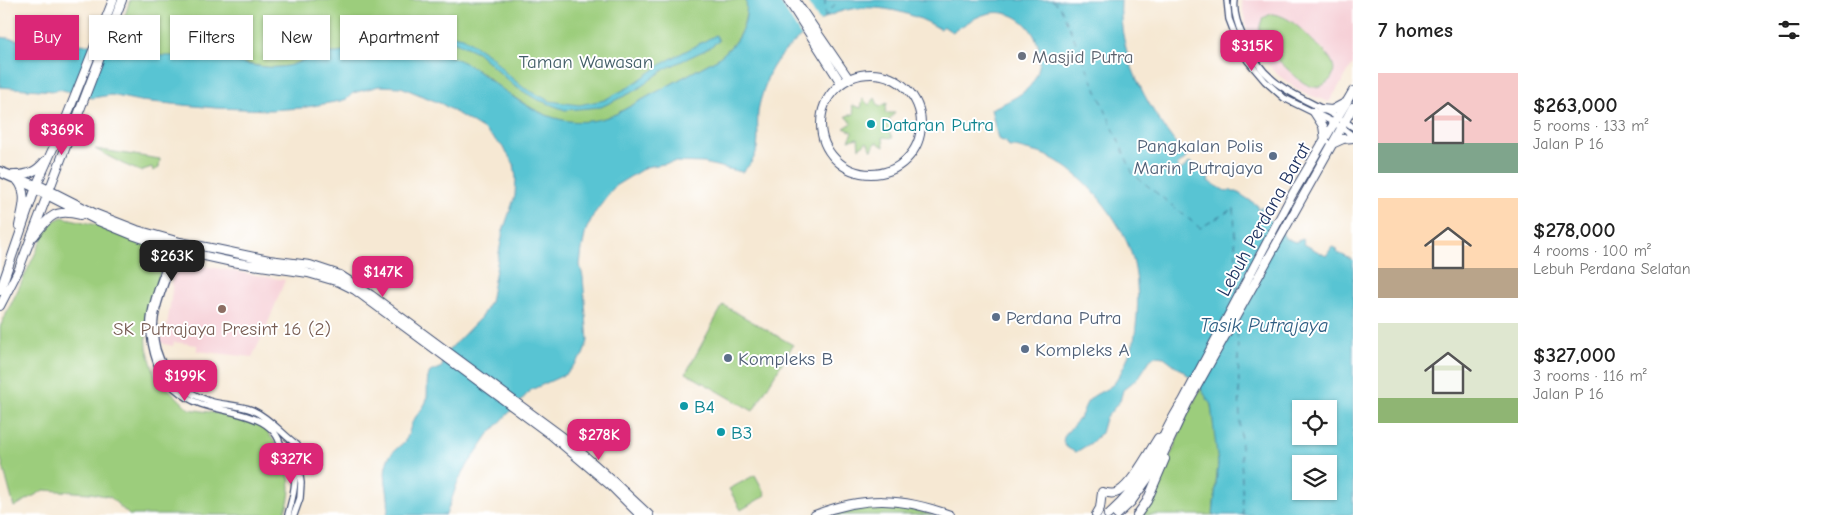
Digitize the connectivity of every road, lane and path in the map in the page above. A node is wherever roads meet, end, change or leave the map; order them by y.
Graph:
1 (113, 0) edge
2 (122, 0) edge
3 (788, 0) edge
4 (795, 0) edge
5 (1227, 0) edge
6 (1235, 0) edge
7 (813, 33) junction
8 (849, 79) junction
9 (841, 83) junction
10 (1353, 91) edge
11 (1350, 107) edge
12 (1317, 111) junction
13 (1344, 123) edge
14 (1353, 137) edge
15 (1328, 142) junction
16 (65, 152) junction
17 (51, 153) junction
18 (0, 170) edge
19 (0, 174) edge
20 (15, 178) junction
21 (36, 186) junction
22 (48, 191) junction
23 (64, 196) junction
24 (96, 220) junction
25 (20, 238) junction
26 (155, 243) junction
27 (28, 244) junction
28 (177, 245) junction
29 (196, 254) junction
30 (169, 267) junction
31 (0, 290) edge
32 (0, 306) edge
33 (417, 333) junction
34 (1185, 402) junction
35 (1171, 419) junction
36 (1180, 421) junction
37 (542, 425) junction
38 (293, 442) junction
39 (282, 448) junction
40 (297, 455) junction
41 (288, 459) junction
42 (288, 515) edge
43 (294, 515) edge
44 (640, 515) edge
45 (649, 515) edge
46 (815, 515) edge
47 (950, 515) edge
48 (1096, 515) edge
49 (1108, 515) edge
50 (1117, 515) edge
51 (1137, 515) edge

1 - 17 main road
2 - 16 main road
3 - 7 main road
4 - 7 main road
5 - 12 street
6 - 12 street
7 - 8 main road
7 - 9 main road
8 - 9 main road
8 - 9 main road
10 - 11 main road, Lebuh Perdana Barat
11 - 12 main road
11 - 13 main road
11 - 13 main road, Lebuh Perdana Barat
12 - 13 street
12 - 15 main road
13 - 14 street
13 - 15 main road, Lebuh Perdana Barat
14 - 15 main road
15 - 34 main road, Lebuh Perdana Barat
15 - 34 main road, Lebuh Perdana Barat
16 - 22 main road
16 - 23 main road
17 - 20 main road
17 - 21 main road
18 - 20 street
19 - 20 street
20 - 21 street
20 - 25 main road
21 - 22 main road
21 - 25 main road
22 - 23 main road
22 - 24 main road
22 - 27 main road
23 - 28 main road
24 - 26 main road
24 - 27 main road
25 - 31 main road
26 - 28 main road
26 - 30 main road
27 - 32 main road
28 - 29 main road
28 - 30 street
28 - 33 main road
29 - 30 main road
29 - 33 main road
30 - 38 street
30 - 39 street
33 - 37 main road
34 - 35 main road, Lebuh Perdana Barat
34 - 36 main road, Lebuh Perdana Barat
35 - 48 main road
35 - 49 main road, Lebuh Perdana Barat
36 - 50 main road, Lebuh Perdana Barat
36 - 51 main road
37 - 44 main road
37 - 45 main road
38 - 39 street
38 - 40 street
39 - 41 street
40 - 41 street
40 - 43 street
41 - 42 street
46 - 47 main road

